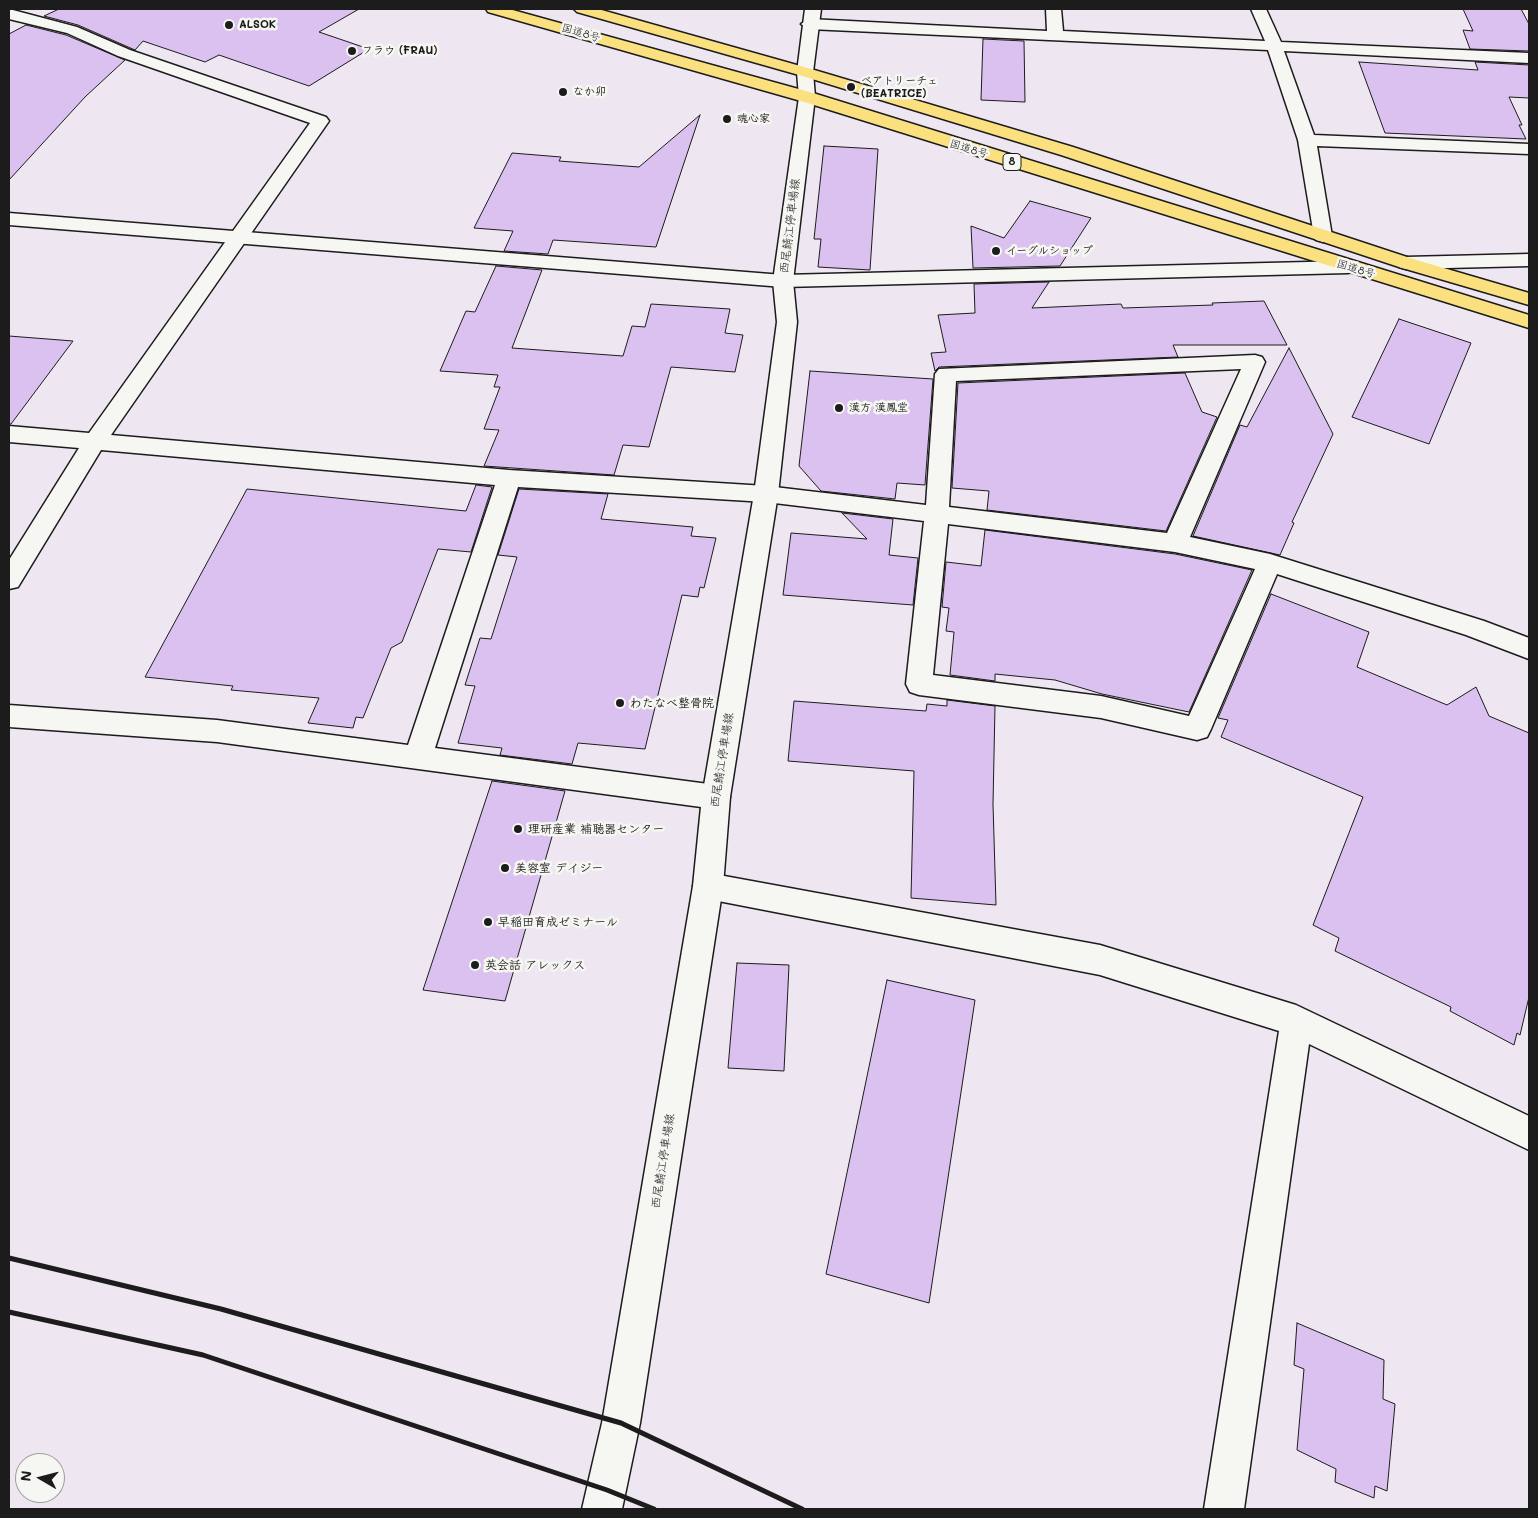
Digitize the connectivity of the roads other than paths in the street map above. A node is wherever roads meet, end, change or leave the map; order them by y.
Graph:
1 (493, 9) edge
2 (582, 9) edge
3 (1054, 9) edge
4 (1260, 9) edge
5 (9, 14) edge
6 (811, 17) edge
7 (1055, 36) junction
8 (1275, 47) junction
9 (1529, 58) edge
10 (806, 85) junction
11 (1307, 140) junction
12 (1529, 148) edge
13 (9, 219) edge
14 (239, 236) junction
15 (1323, 236) junction
16 (1529, 260) edge
17 (1406, 263) junction
18 (1348, 267) junction
19 (783, 281) junction
20 (1529, 299) edge
21 (1529, 322) edge
22 (9, 434) edge
23 (96, 441) junction
24 (509, 478) junction
25 (766, 494) junction
26 (937, 514) junction
27 (1175, 543) junction
28 (1270, 563) junction
29 (9, 580) edge
30 (1529, 649) edge
31 (9, 716) edge
32 (418, 757) junction
33 (716, 797) junction
34 (708, 886) junction
35 (1296, 1021) junction
36 (1529, 1133) edge
37 (602, 1509) edge
38 (1224, 1509) edge

1 - 10 highway, 国道8号 / 8
2 - 10 highway, 国道8号 / 8
3 - 7 street
4 - 8 street
5 - 14 street
6 - 7 street
6 - 10 street, 西尾鯖江停車場線
7 - 8 street
8 - 9 street
8 - 11 street
10 - 15 highway, 国道8号 / 8
10 - 18 highway, 国道8号 / 8
10 - 19 street, 西尾鯖江停車場線
11 - 12 street
11 - 15 street
13 - 14 street
14 - 19 street
14 - 23 street
15 - 17 highway, 国道8号 / 8
16 - 17 street
17 - 20 highway, 国道8号 / 8
18 - 19 street
18 - 21 highway, 国道8号 / 8
19 - 25 street, 西尾鯖江停車場線
22 - 23 street
23 - 24 street
23 - 29 street
24 - 25 street
24 - 32 street
25 - 26 street
25 - 33 street, 西尾鯖江停車場線
26 - 27 street
26 - 27 street
26 - 28 street
27 - 28 street
28 - 30 street
31 - 32 street
32 - 33 street
33 - 34 street, 西尾鯖江停車場線
34 - 35 street
34 - 37 street, 西尾鯖江停車場線
35 - 36 street
35 - 38 street

